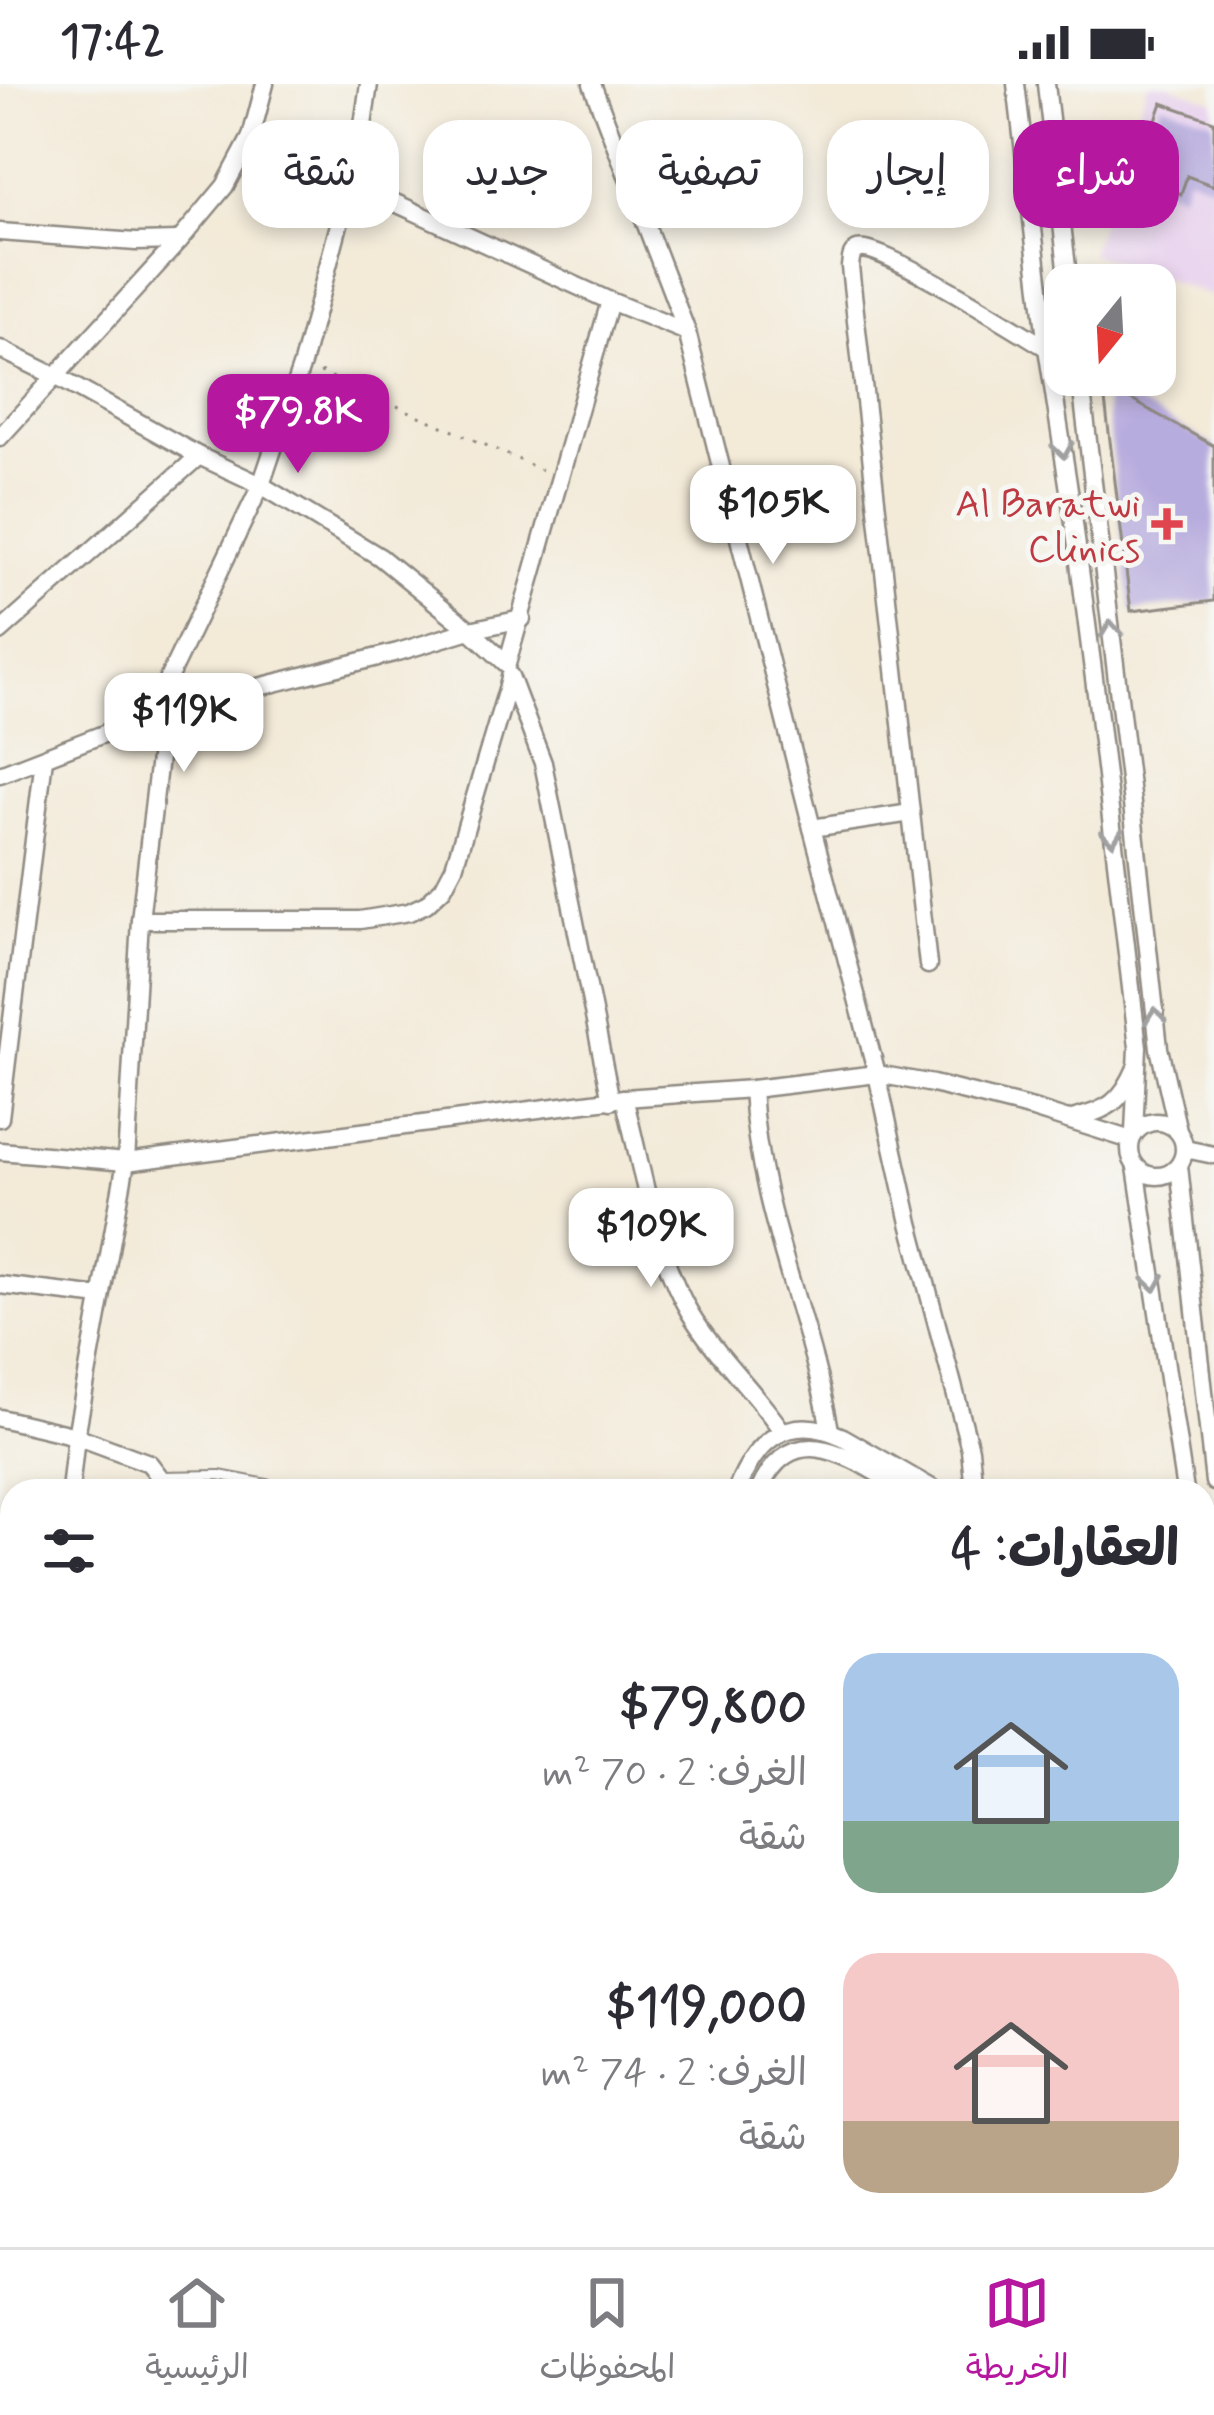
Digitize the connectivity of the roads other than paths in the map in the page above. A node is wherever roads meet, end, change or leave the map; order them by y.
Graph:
1 (265, 84) edge
2 (369, 84) edge
3 (592, 84) edge
4 (1016, 84) edge
5 (1046, 84) edge
6 (255, 120) edge
7 (364, 120) edge
8 (242, 154) edge
9 (399, 205) edge
10 (338, 228) edge
11 (0, 232) edge
12 (179, 241) junction
13 (1066, 264) edge
14 (610, 301) junction
15 (1044, 322) edge
16 (687, 332) junction
17 (1044, 346) edge
18 (0, 349) edge
19 (57, 377) junction
20 (1054, 396) edge
21 (1083, 396) edge
22 (0, 437) edge
23 (199, 456) junction
24 (261, 485) junction
25 (522, 619) junction
26 (470, 630) junction
27 (0, 632) edge
28 (509, 672) junction
29 (163, 711) junction
30 (44, 758) junction
31 (0, 774) edge
32 (911, 813) junction
33 (812, 828) junction
34 (140, 920) junction
35 (928, 964) dead end
36 (1139, 1061) junction
37 (878, 1075) junction
38 (752, 1089) junction
39 (617, 1099) junction
40 (0, 1118) edge
41 (1068, 1120) junction
42 (1133, 1136) junction
43 (1181, 1149) junction
44 (0, 1151) edge
45 (1214, 1155) edge
46 (126, 1162) junction
47 (1136, 1167) junction
48 (0, 1286) edge
49 (100, 1298) junction
50 (0, 1418) edge
51 (830, 1430) junction
52 (782, 1431) junction
53 (76, 1436) junction
54 (71, 1479) edge
55 (157, 1479) edge
56 (192, 1479) edge
57 (246, 1479) edge
58 (742, 1479) edge
59 (765, 1479) edge
60 (886, 1479) edge
61 (916, 1479) edge
62 (973, 1479) edge
63 (1183, 1479) edge
64 (1214, 1479) edge

1 - 6 street
2 - 7 street
3 - 16 street
4 - 15 street
5 - 13 street
8 - 12 street
9 - 14 street
10 - 24 street
11 - 12 street
12 - 19 street
14 - 16 street
14 - 25 street
16 - 33 street
17 - 32 street
18 - 19 street
19 - 22 street
19 - 23 street
20 -> 36 street
43 -> 21 street
23 - 24 street
23 - 27 street
24 - 26 street
24 - 29 street
25 - 26 street
25 - 28 street
26 - 28 street
26 - 29 street
28 - 34 street
28 - 39 street
29 - 30 street
29 - 34 street
30 - 31 street
30 - 40 street
32 - 33 street
32 - 35 street
33 - 37 street
34 - 46 street
36 - 41 street
36 - 42 street
37 - 38 street
37 - 41 street
37 - 62 street
38 - 39 street
38 - 51 street
39 - 46 street
39 - 52 street
41 - 42 street
42 - 43 street
42 - 47 street
43 - 45 street
43 - 47 street
43 - 64 street
44 - 46 street
46 - 49 street
47 -> 63 street
48 - 49 street
49 - 53 street
50 - 53 street
51 - 52 street
51 - 61 street
52 - 58 street
53 - 54 street
53 - 55 street
56 - 57 lane
59 - 60 street

